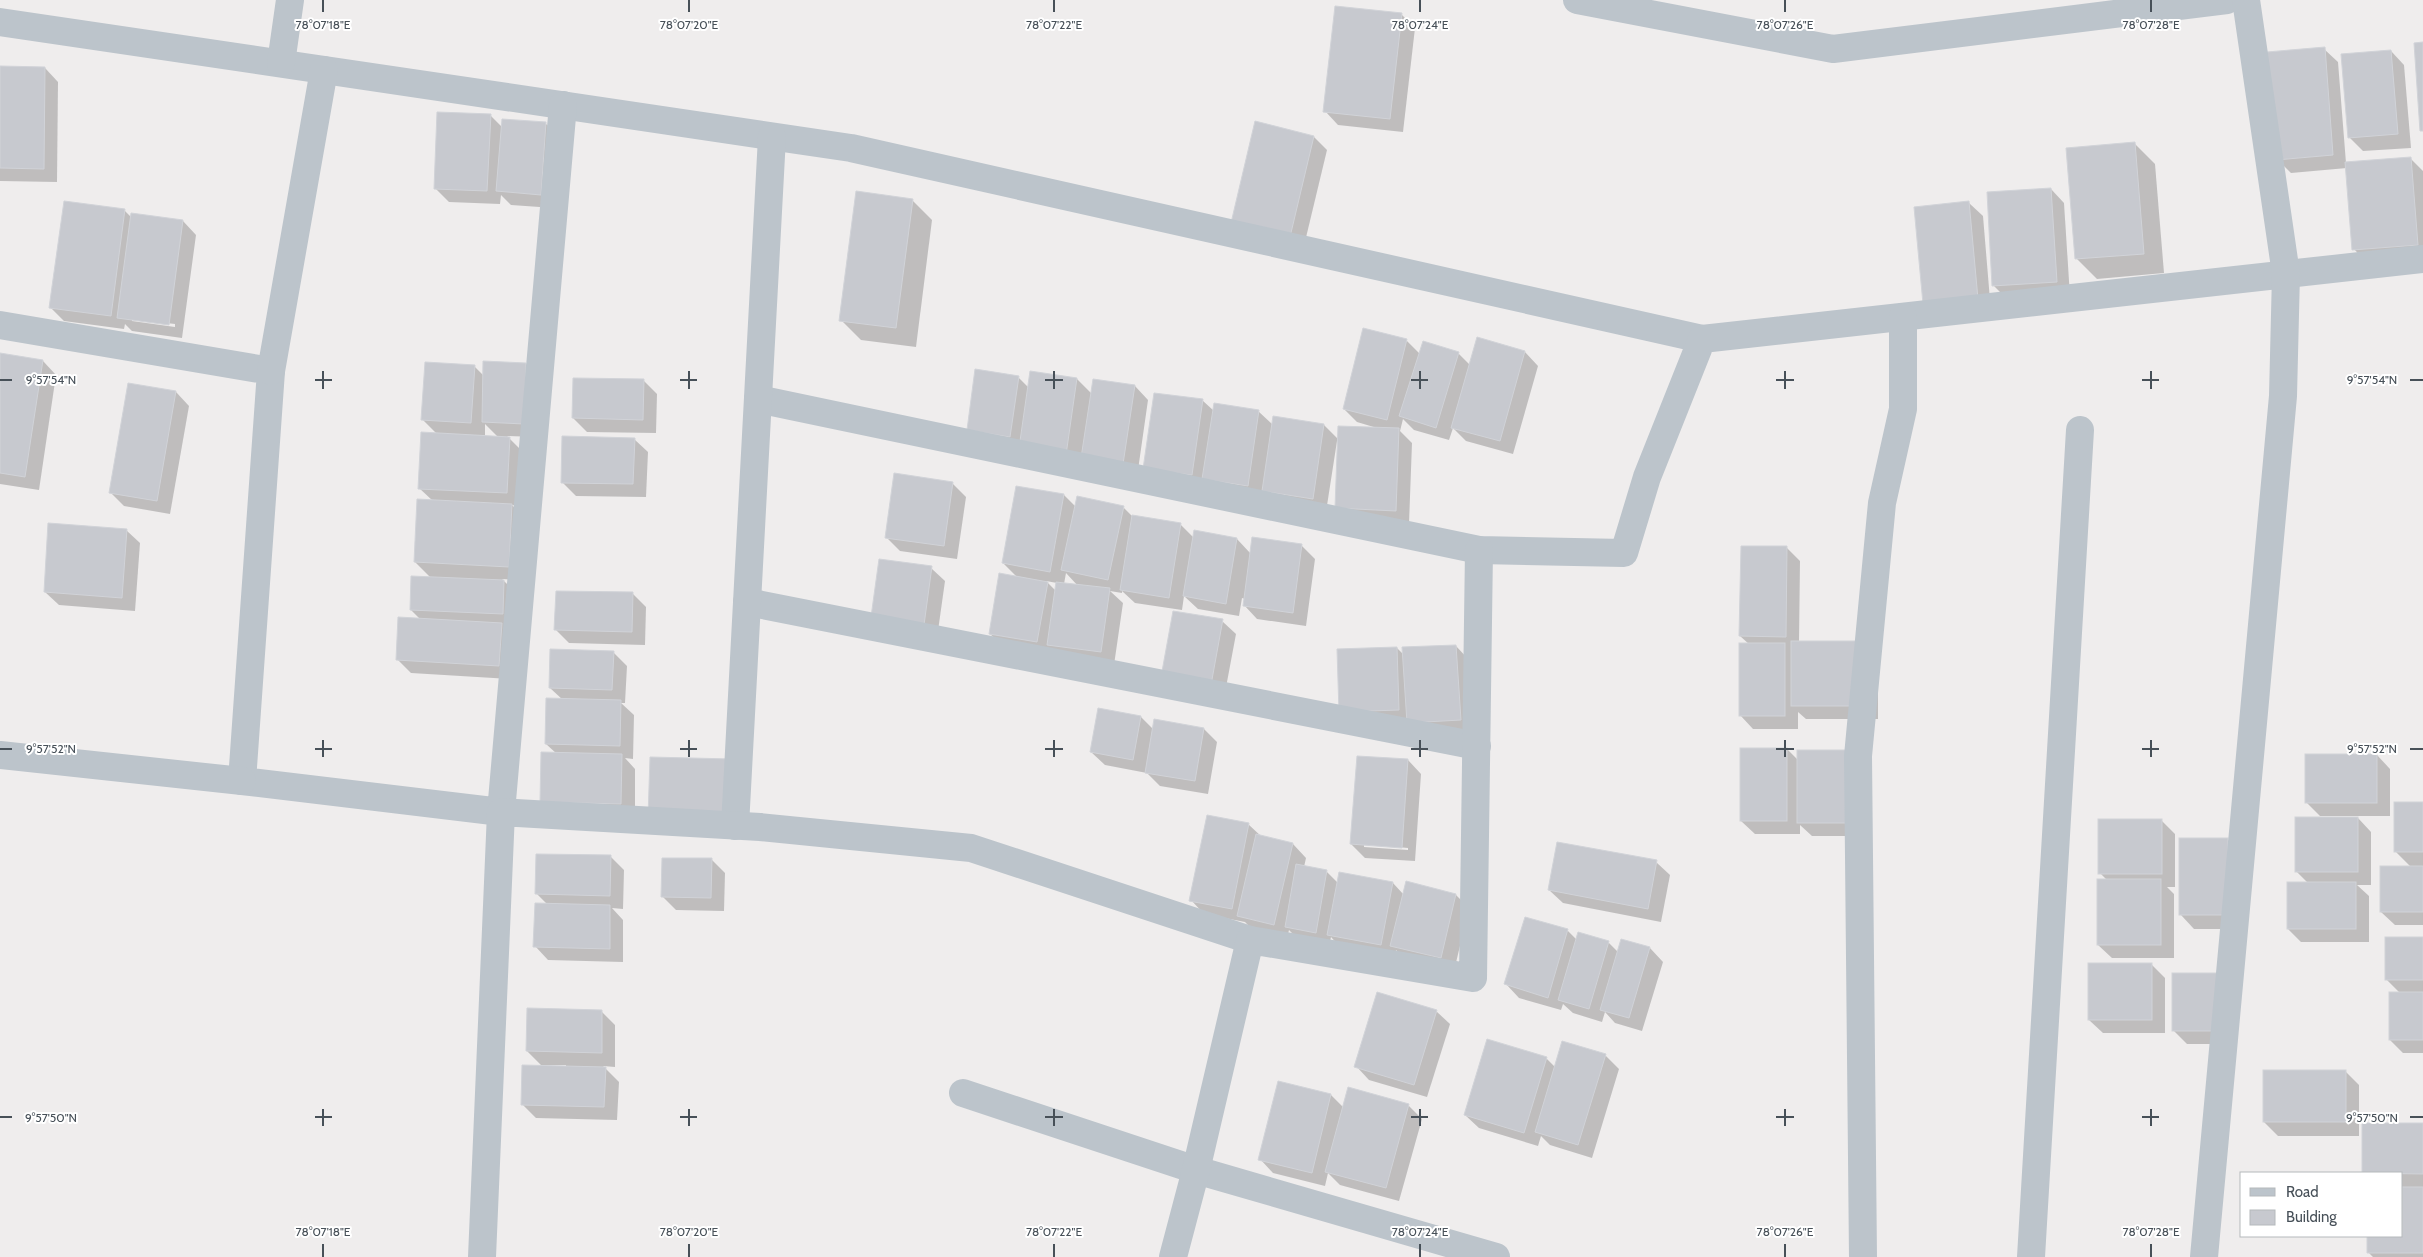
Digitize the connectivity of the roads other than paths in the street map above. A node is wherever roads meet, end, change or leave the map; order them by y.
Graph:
1 (290, 0) edge
2 (1576, 0) edge
3 (2227, 0) edge
4 (2246, 0) edge
5 (0, 22) edge
6 (281, 63) junction
7 (324, 70) junction
8 (563, 105) junction
9 (772, 137) junction
10 (2423, 259) edge
11 (2286, 274) junction
12 (1903, 317) junction
13 (0, 325) edge
14 (1702, 339) junction
15 (271, 371) junction
16 (758, 398) junction
17 (2080, 430) dead end
18 (1479, 550) junction
19 (747, 602) junction
20 (1477, 746) junction
21 (0, 755) edge
22 (242, 781) junction
23 (501, 812) junction
24 (735, 826) junction
25 (1250, 940) junction
26 (963, 1093) dead end
27 (1196, 1170) junction
28 (482, 1257) edge
29 (1173, 1257) edge
30 (1496, 1257) edge
31 (1863, 1257) edge
32 (2031, 1257) edge
33 (2204, 1257) edge

1 - 6 street
2 - 3 street
4 - 11 street
5 - 6 street
6 - 7 street
7 - 8 street
7 - 15 street
8 - 9 street
8 - 23 street
9 - 14 street
9 - 16 street
10 - 11 street
11 - 12 street
11 - 33 street
12 - 14 street
12 - 31 street
13 - 15 street
14 - 18 street
15 - 22 street
16 - 18 street
16 - 19 street
17 - 32 street
18 - 20 street
19 - 20 street
19 - 24 street
20 - 25 street
21 - 22 street
22 - 23 street
23 - 24 street
23 - 28 street
24 - 25 street
25 - 27 street
26 - 27 street
27 - 29 street
27 - 30 street

